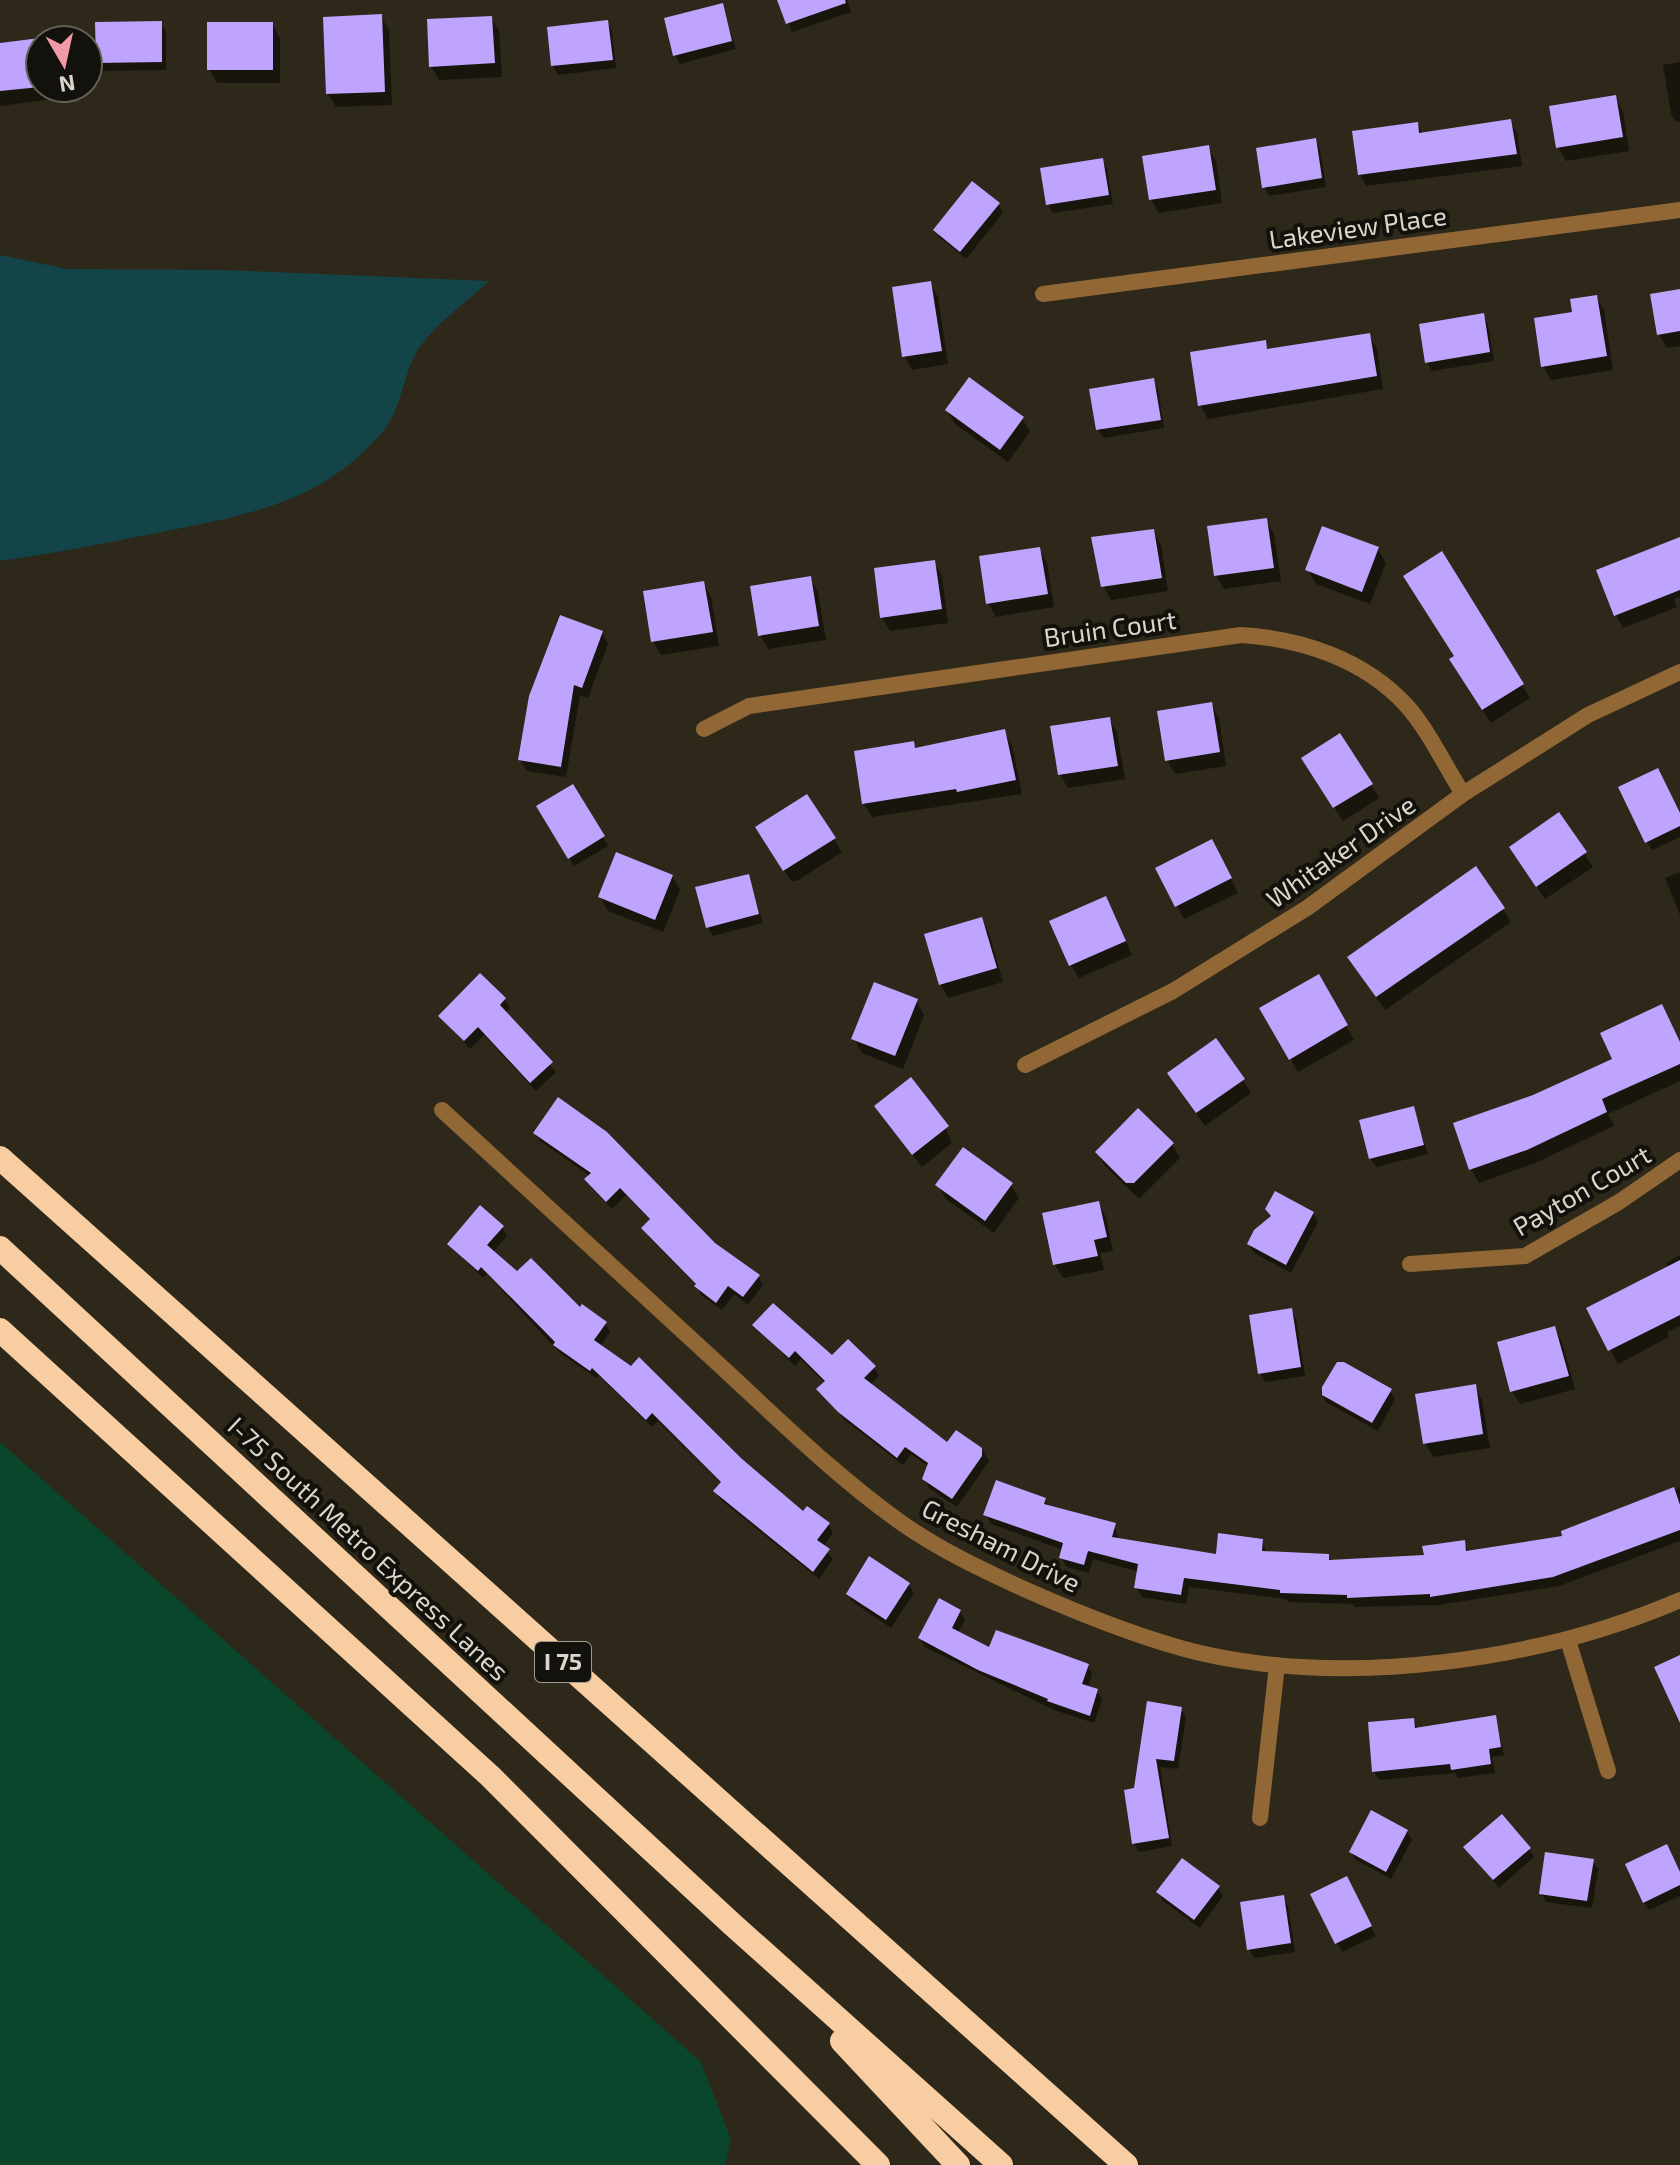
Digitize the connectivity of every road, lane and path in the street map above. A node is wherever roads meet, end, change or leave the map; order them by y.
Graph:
1 (1680, 210) edge
2 (1043, 294) dead end
3 (1680, 672) edge
4 (704, 729) dead end
5 (1463, 794) junction
6 (1025, 1065) dead end
7 (442, 1110) dead end
8 (0, 1158) edge
9 (1680, 1160) edge
10 (0, 1248) edge
11 (1410, 1264) dead end
12 (0, 1330) edge
13 (1680, 1600) edge
14 (1568, 1640) junction
15 (1277, 1665) junction
16 (1608, 1771) dead end
17 (1260, 1818) dead end
18 (733, 1925) junction
19 (878, 2165) edge
20 (958, 2165) edge
21 (1001, 2165) edge
22 (1126, 2165) edge

1 - 2 street, Lakeview Place
3 - 5 street, Whitaker Drive
4 - 5 street, Bruin Court
5 - 6 street, Whitaker Drive
7 - 15 street, Gresham Drive
8 - 22 highway, I 75
9 - 11 street, Payton Court
10 - 18 highway, I-75 South Metro Express Lanes
12 - 19 highway
13 - 14 street, Gresham Drive
14 - 15 street, Gresham Drive
14 - 16 street
15 - 17 street
18 - 20 highway, I-75 South Metro Express Lanes
18 - 21 highway, I-75 South Metro Express Lanes

